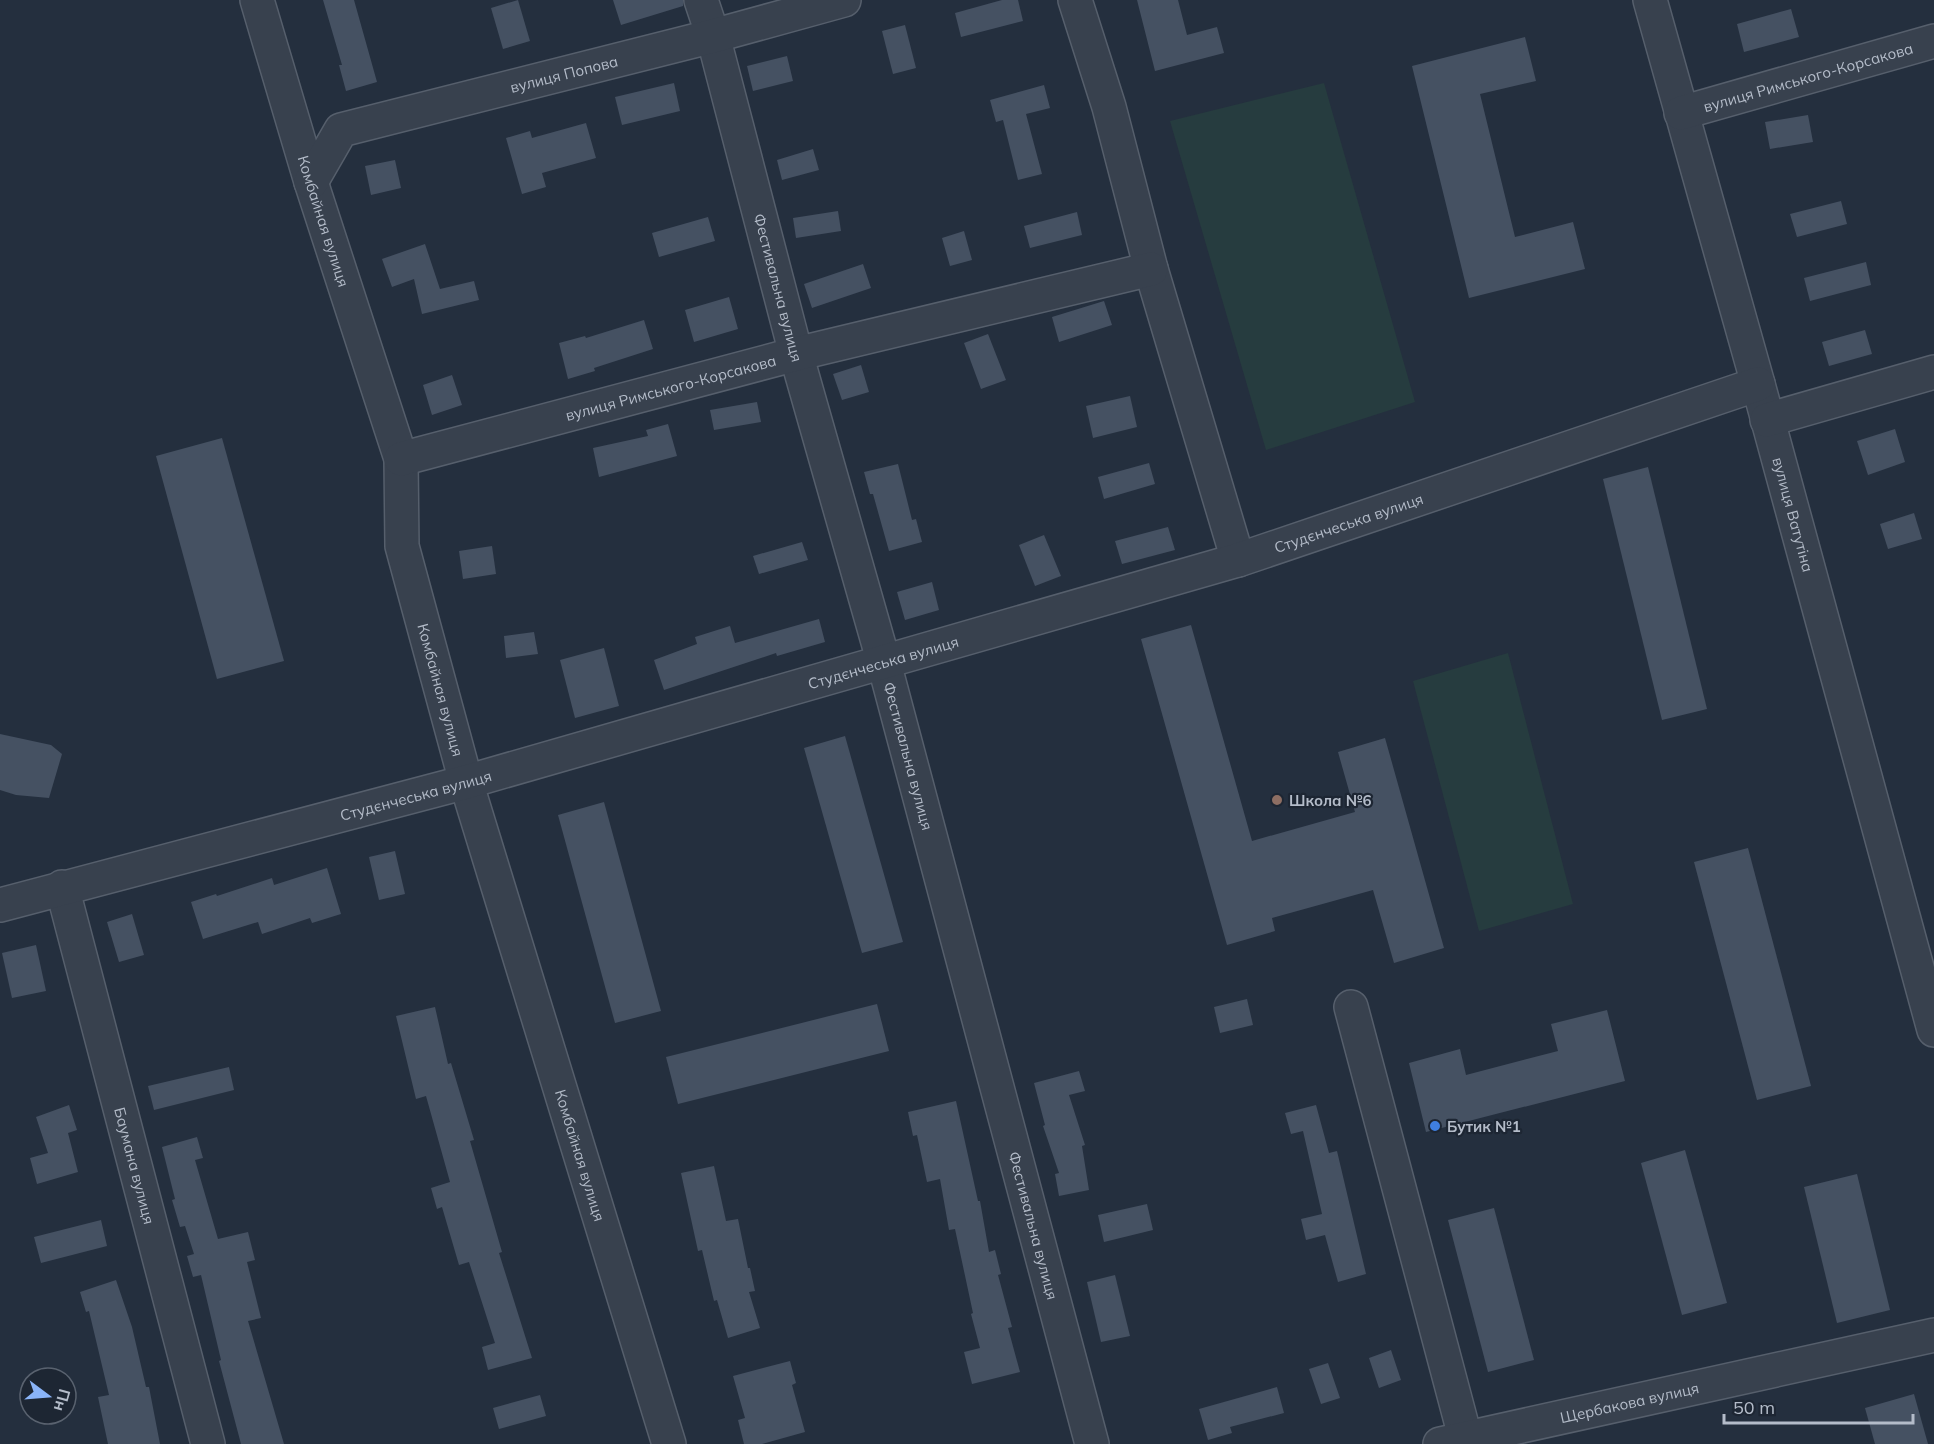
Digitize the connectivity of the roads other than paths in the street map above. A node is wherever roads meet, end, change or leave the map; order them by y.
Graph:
1 (257, 0) edge
2 (701, 0) edge
3 (844, 0) edge
4 (1075, 0) edge
5 (1650, 0) edge
6 (713, 36) junction
7 (1934, 41) edge
8 (1681, 113) junction
9 (311, 182) junction
10 (1151, 269) junction
11 (796, 354) junction
12 (1934, 372) edge
13 (1758, 384) junction
14 (1767, 420) junction
15 (401, 459) junction
16 (1238, 560) junction
17 (884, 663) junction
18 (466, 782) junction
19 (62, 887) junction
20 (0, 905) edge
21 (1351, 1007) dead end
22 (1934, 1030) edge
23 (1934, 1335) edge
24 (1457, 1442) edge
25 (208, 1444) edge
26 (669, 1444) edge
27 (1092, 1444) edge

1 - 9 street, Комбайная вулиця
2 - 6 street, Фестивальна вулиця
3 - 6 street, вулиця Попова
4 - 10 street
5 - 8 street, вулиця Ватутіна
6 - 9 street, вулиця Попова
6 - 11 street, Фестивальна вулиця
7 - 8 street, вулиця Римського-Корсакова
8 - 13 street, вулиця Ватутіна
9 - 15 street, Комбайная вулиця
10 - 11 street, вулиця Римського-Корсакова
10 - 16 street
11 - 15 street, вулиця Римського-Корсакова
11 - 17 street, Фестивальна вулиця
12 - 14 street
13 - 14 street, вулиця Ватутіна
13 - 16 street, Студєнчеська вулиця
14 - 22 street, вулиця Ватутіна
15 - 18 street, Комбайная вулиця
16 - 17 street, Студєнчеська вулиця
17 - 18 street, Студєнчеська вулиця
17 - 27 street, Фестивальна вулиця
18 - 19 street, Студєнчеська вулиця
18 - 26 street, Комбайная вулиця
19 - 20 street, Студєнчеська вулиця
19 - 25 street, Баумана вулиця
21 - 24 street
23 - 24 street, Щербакова вулиця

